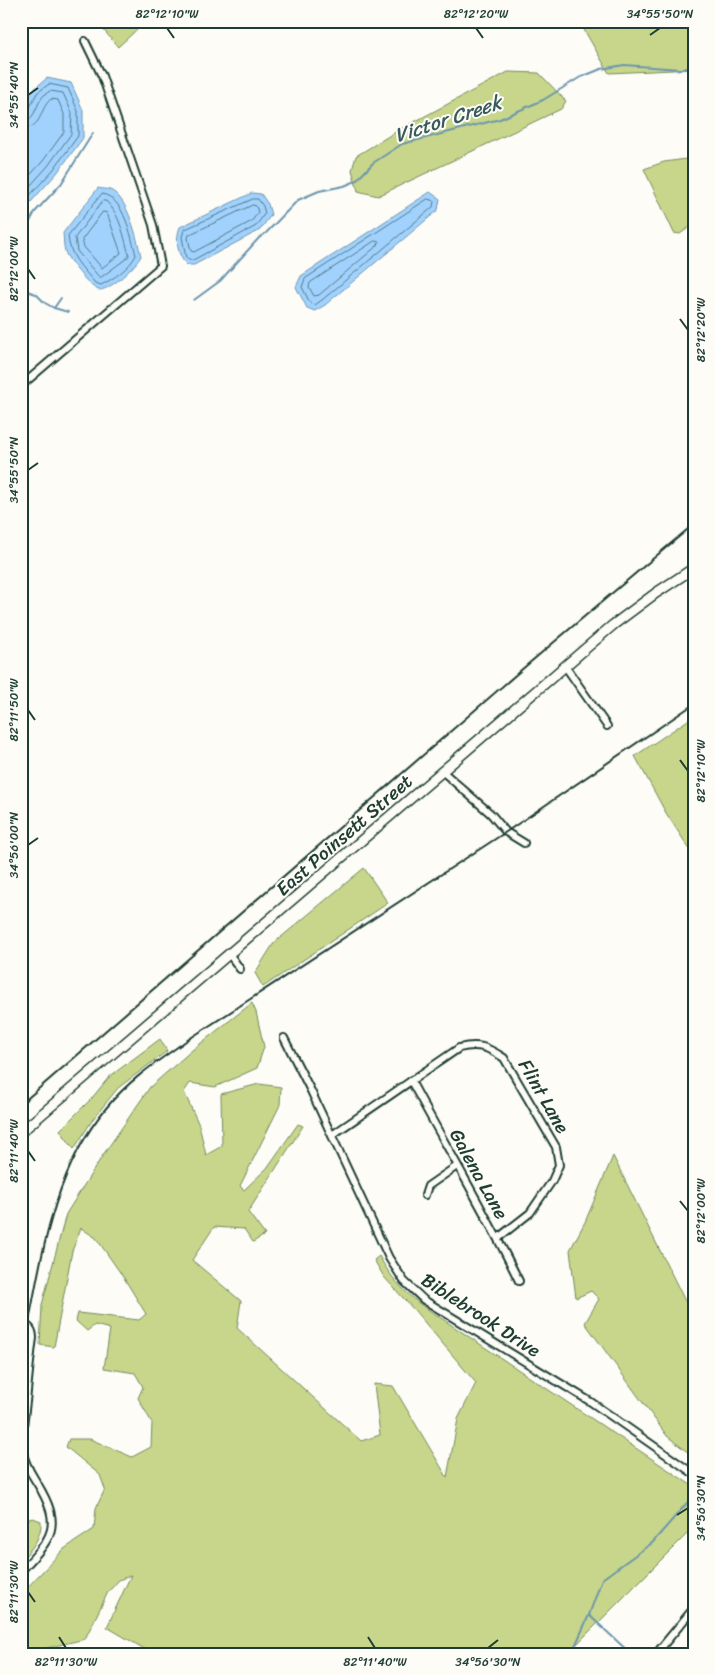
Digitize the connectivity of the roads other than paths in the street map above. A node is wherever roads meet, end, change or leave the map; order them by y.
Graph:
1 (84, 41) dead end
2 (21, 386) edge
3 (694, 568) edge
4 (565, 666) junction
5 (607, 726) dead end
6 (442, 771) junction
7 (524, 843) dead end
8 (230, 955) junction
9 (240, 968) dead end
10 (284, 1038) dead end
11 (411, 1082) junction
12 (21, 1132) edge
13 (332, 1135) junction
14 (457, 1166) junction
15 (426, 1195) dead end
16 (498, 1238) junction
17 (519, 1281) dead end
18 (21, 1323) edge
19 (694, 1474) edge
20 (21, 1571) edge
21 (694, 1608) edge
22 (656, 1654) edge

1 - 2 street
3 - 4 main road, East Poinsett Street
4 - 5 street
4 - 6 main road, East Poinsett Street
6 - 7 street
6 - 8 main road, East Poinsett Street
8 - 9 street
8 - 12 main road, East Poinsett Street
10 - 13 street, Biblebrook Drive
11 - 13 street, Flint Lane
11 - 14 street, Galena Lane
11 - 16 street, Flint Lane
13 - 19 street, Biblebrook Drive
14 - 15 street
14 - 16 street, Galena Lane
16 - 17 street, Galena Lane
18 - 20 street
21 - 22 street

